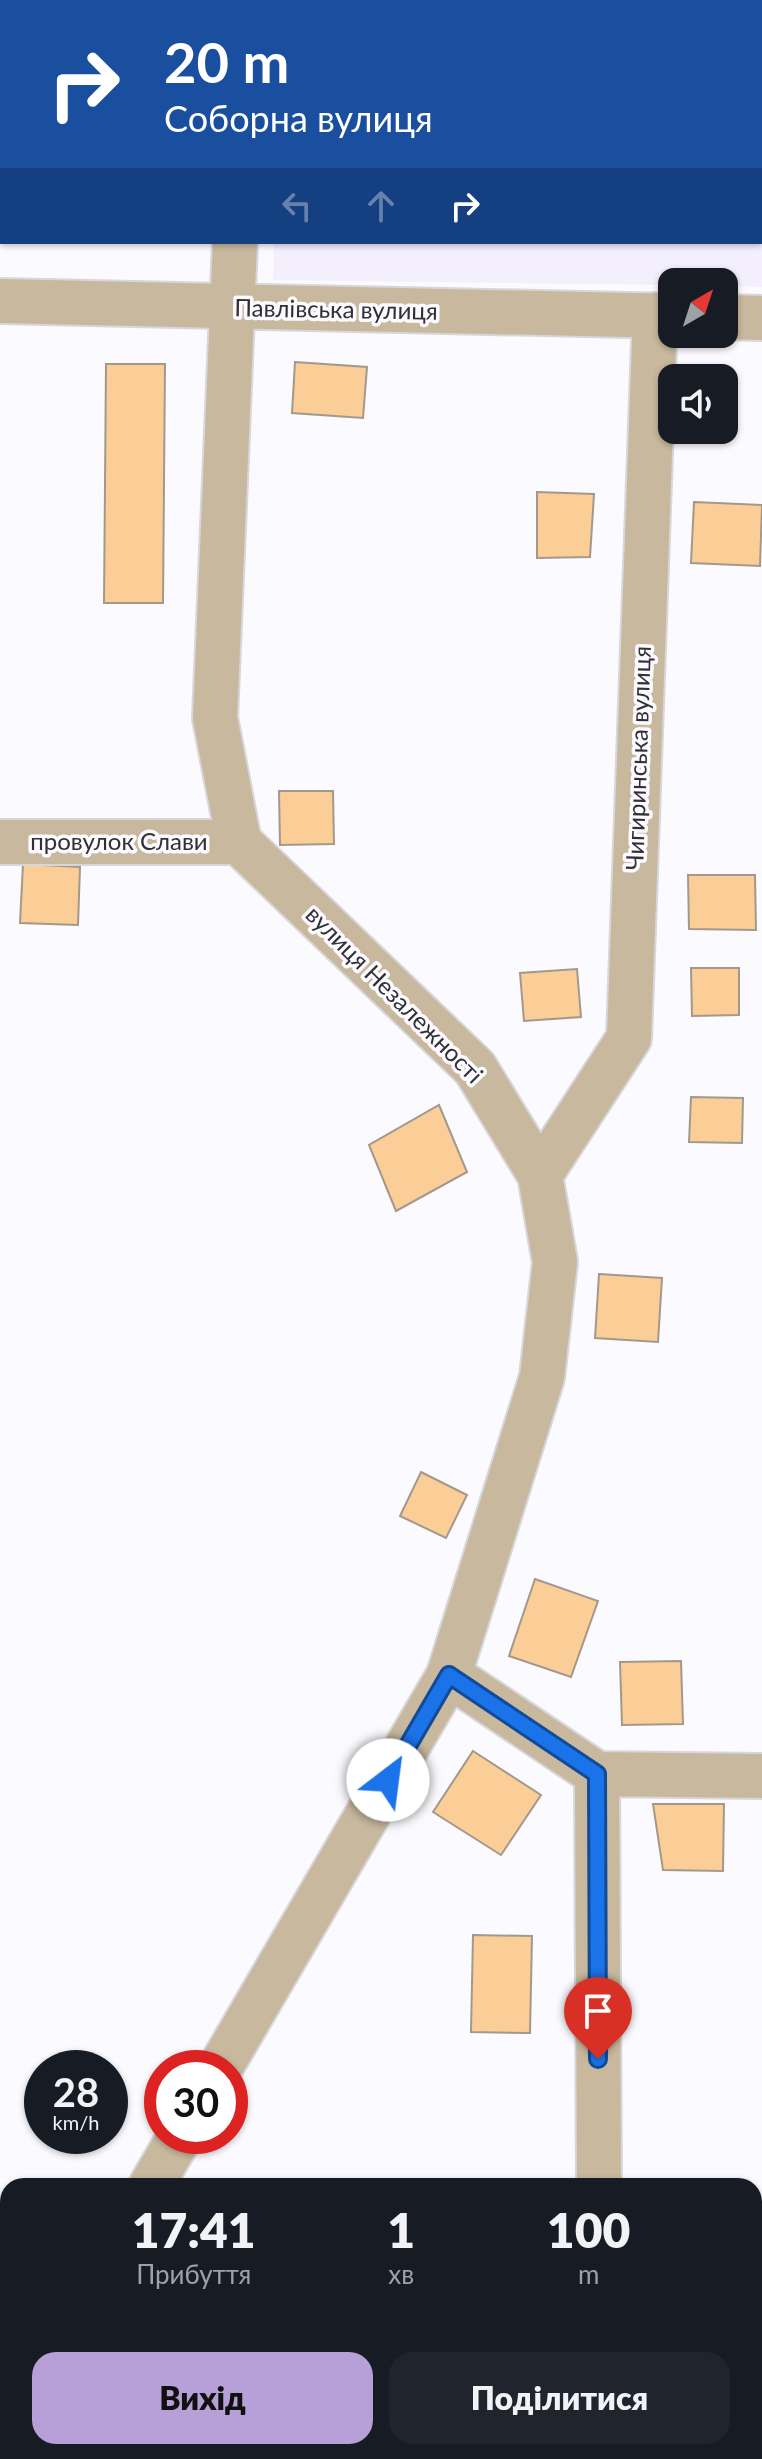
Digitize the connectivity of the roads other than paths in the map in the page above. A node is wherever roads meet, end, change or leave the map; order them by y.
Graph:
1 (235, 244) edge
2 (0, 301) edge
3 (234, 308) junction
4 (658, 316) edge
5 (738, 317) edge
6 (762, 318) edge
7 (661, 348) edge
8 (0, 842) edge
9 (239, 842) junction
10 (540, 1175) junction
11 (449, 1675) junction
12 (597, 1774) junction
13 (762, 1776) edge
14 (230, 2050) edge
15 (170, 2154) edge
16 (156, 2178) edge
17 (599, 2178) edge

1 - 3 street
2 - 3 street, Павлівська вулиця
3 - 4 street, Павлівська вулиця
3 - 9 street
5 - 6 street
7 - 10 street, Чигиринська вулиця
8 - 9 street, провулок Слави
9 - 10 street, вулиця Незалежності
10 - 11 street, вулиця Незалежності
11 - 12 street
11 - 14 street, вулиця Незалежності
12 - 13 street
12 - 17 street
15 - 16 street

